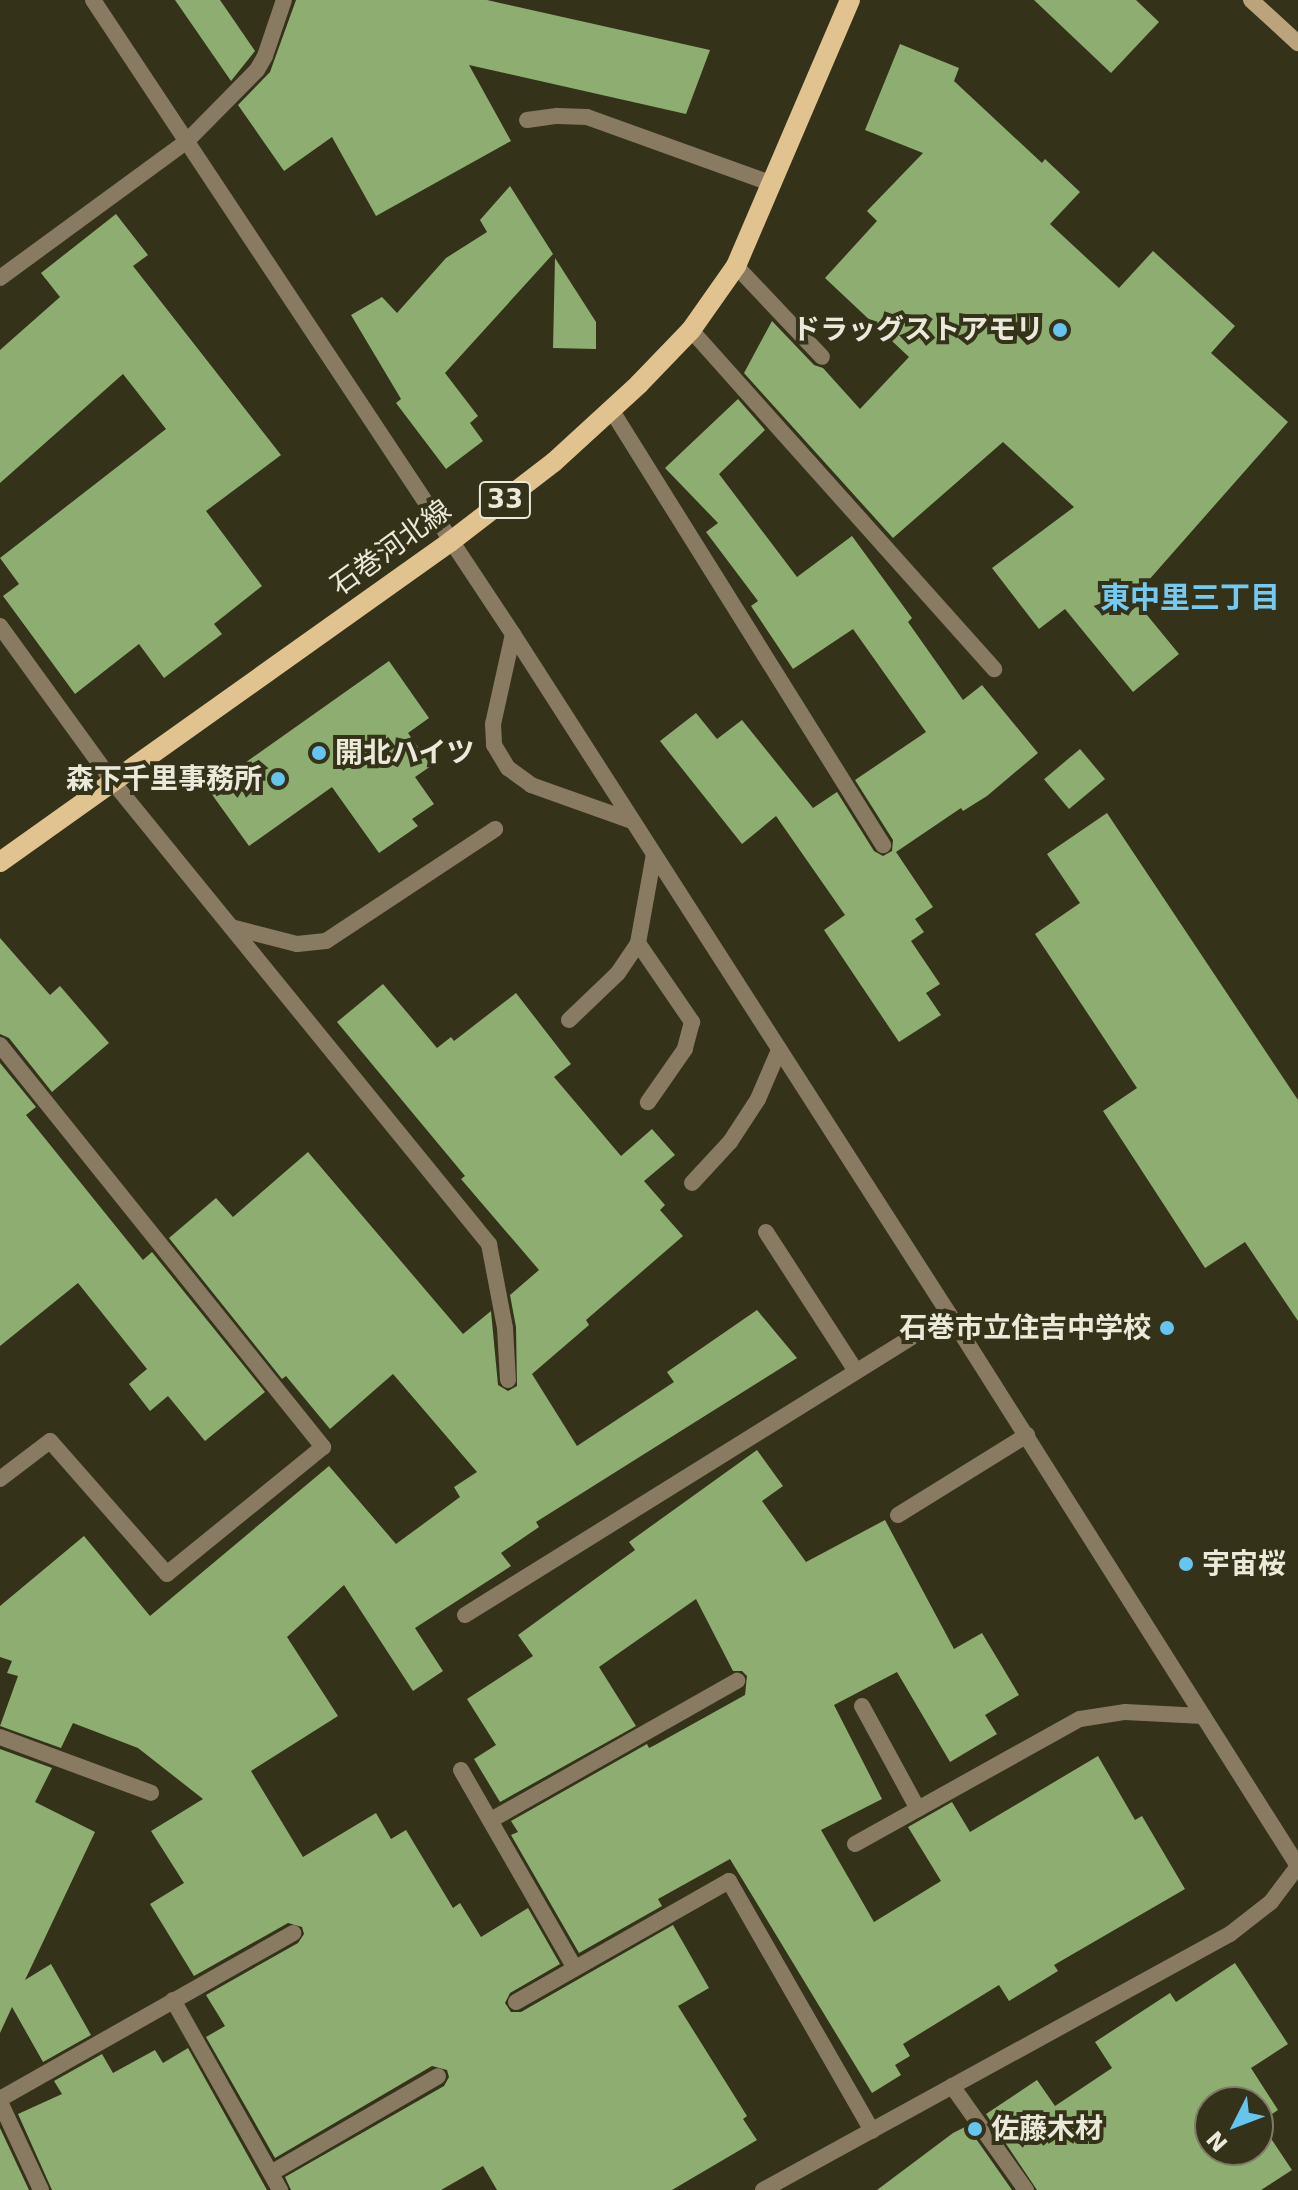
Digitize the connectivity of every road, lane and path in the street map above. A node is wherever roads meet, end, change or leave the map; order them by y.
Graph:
1 (93, 0) edge
2 (284, 0) edge
3 (850, 0) edge
4 (1251, 0) edge
5 (1298, 43) edge
6 (527, 120) dead end
7 (186, 142) junction
8 (773, 184) junction
9 (736, 266) junction
10 (0, 278) edge
11 (691, 330) junction
12 (822, 357) dead end
13 (612, 411) junction
14 (450, 542) junction
15 (0, 626) edge
16 (513, 634) junction
17 (994, 669) dead end
18 (113, 782) junction
19 (632, 821) junction
20 (495, 829) dead end
21 (883, 845) dead end
22 (654, 854) junction
23 (0, 862) edge
24 (231, 927) junction
25 (638, 943) junction
26 (569, 1020) dead end
27 (0, 1045) edge
28 (779, 1050) junction
29 (648, 1102) dead end
30 (692, 1183) dead end
31 (766, 1232) dead end
32 (949, 1314) junction
33 (856, 1371) junction
34 (508, 1380) dead end
35 (1027, 1435) junction
36 (0, 1479) edge
37 (898, 1515) dead end
38 (465, 1615) dead end
39 (737, 1681) dead end
40 (862, 1706) dead end
41 (1203, 1716) junction
42 (0, 1737) edge
43 (461, 1770) dead end
44 (151, 1793) dead end
45 (918, 1809) junction
46 (491, 1820) junction
47 (855, 1844) dead end
48 (1298, 1866) edge
49 (293, 1933) dead end
50 (575, 1968) junction
51 (173, 2000) junction
52 (516, 2002) dead end
53 (438, 2076) dead end
54 (952, 2086) junction
55 (0, 2100) edge
56 (872, 2131) junction
57 (271, 2173) junction
58 (41, 2190) edge
59 (280, 2190) edge
60 (763, 2190) edge
61 (1026, 2190) edge

1 - 7 street
2 - 7 street
3 - 8 main road, 石巻河北線 / 33
4 - 5 street
6 - 8 street
7 - 10 street
7 - 14 street
8 - 9 main road, 石巻河北線 / 33
9 - 11 main road, 石巻河北線 / 33
9 - 12 street
11 - 13 main road, 石巻河北線 / 33
11 - 17 street
13 - 14 main road, 石巻河北線 / 33
13 - 21 street
14 - 16 street
14 - 18 main road, 石巻河北線 / 33
15 - 18 street
16 - 19 street
16 - 19 street
18 - 23 main road, 石巻河北線 / 33
18 - 24 street
19 - 22 street
20 - 24 street
22 - 25 street
22 - 28 street
24 - 34 street
25 - 26 street
25 - 29 street
27 - 36 street
28 - 30 street
28 - 32 street
31 - 33 street
32 - 33 street
32 - 35 street
33 - 38 street
35 - 37 street
35 - 41 street
39 - 46 street
40 - 45 street
41 - 45 street
41 - 48 street
42 - 44 street
43 - 46 street
45 - 47 street
46 - 50 street
48 - 54 street
49 - 51 street
50 - 52 street
50 - 56 street
51 - 55 street
51 - 57 street
53 - 57 street
54 - 56 street
54 - 61 street
55 - 58 street
56 - 60 street
57 - 59 street

